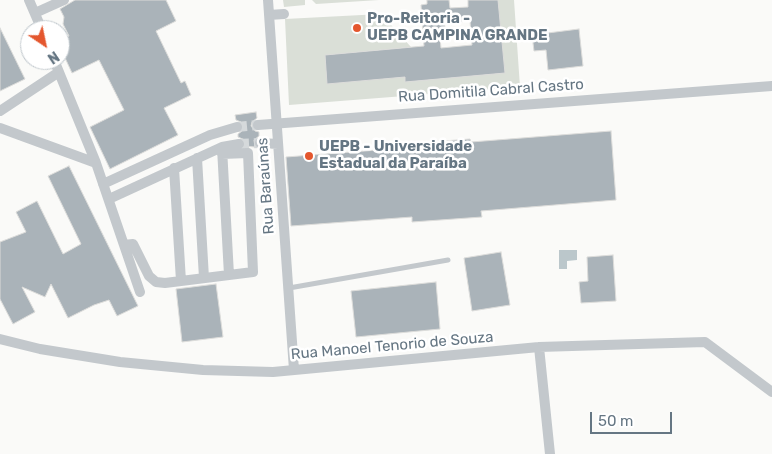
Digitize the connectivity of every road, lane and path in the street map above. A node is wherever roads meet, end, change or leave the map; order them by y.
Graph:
1 (29, 0) edge
2 (64, 0) edge
3 (268, 0) edge
4 (35, 13) junction
5 (284, 14) dead end
6 (269, 15) junction
7 (38, 20) edge
8 (59, 72) joint
9 (772, 86) edge
10 (0, 111) edge
11 (277, 122) junction
12 (258, 125) tunnel mouth
13 (0, 128) edge
14 (260, 143) tunnel mouth
15 (278, 144) junction
16 (222, 151) junction
17 (197, 158) junction
18 (96, 163) junction
19 (174, 168) junction
20 (103, 184) junction
21 (108, 199) junction
22 (124, 246) junction
23 (448, 260) dead end
24 (229, 275) junction
25 (204, 278) junction
26 (181, 281) junction
27 (289, 288) junction
28 (140, 292) dead end
29 (0, 339) edge
30 (539, 347) junction
31 (294, 370) junction
32 (772, 392) edge
33 (550, 454) edge

1 - 4 street
2 - 4 street
3 - 6 street, Rua Baraúnas
4 - 7 street
5 - 6 street
6 - 11 street, Rua Baraúnas
8 - 10 street
8 - 18 street
9 - 11 street, Rua Domitila Cabral Castro
11 - 12 street, Rua Domitila Cabral Castro
11 - 15 street, Rua Baraúnas
13 - 18 street
14 - 15 street
15 - 27 street, Rua Baraúnas
16 - 17 street
16 - 20 street
16 - 24 street
16 - 24 street
17 - 19 street
17 - 25 street
18 - 20 street
19 - 21 street
19 - 26 street
20 - 21 street
21 - 22 street
22 - 26 street
22 - 28 street
23 - 27 lane
24 - 25 street
25 - 26 street
27 - 31 street, Rua Baraúnas
29 - 31 street, Rua Manoel Tenorio de Souza
30 - 31 street, Rua Manoel Tenorio de Souza
30 - 32 street, Rua Manoel Tenorio de Souza
30 - 33 street

